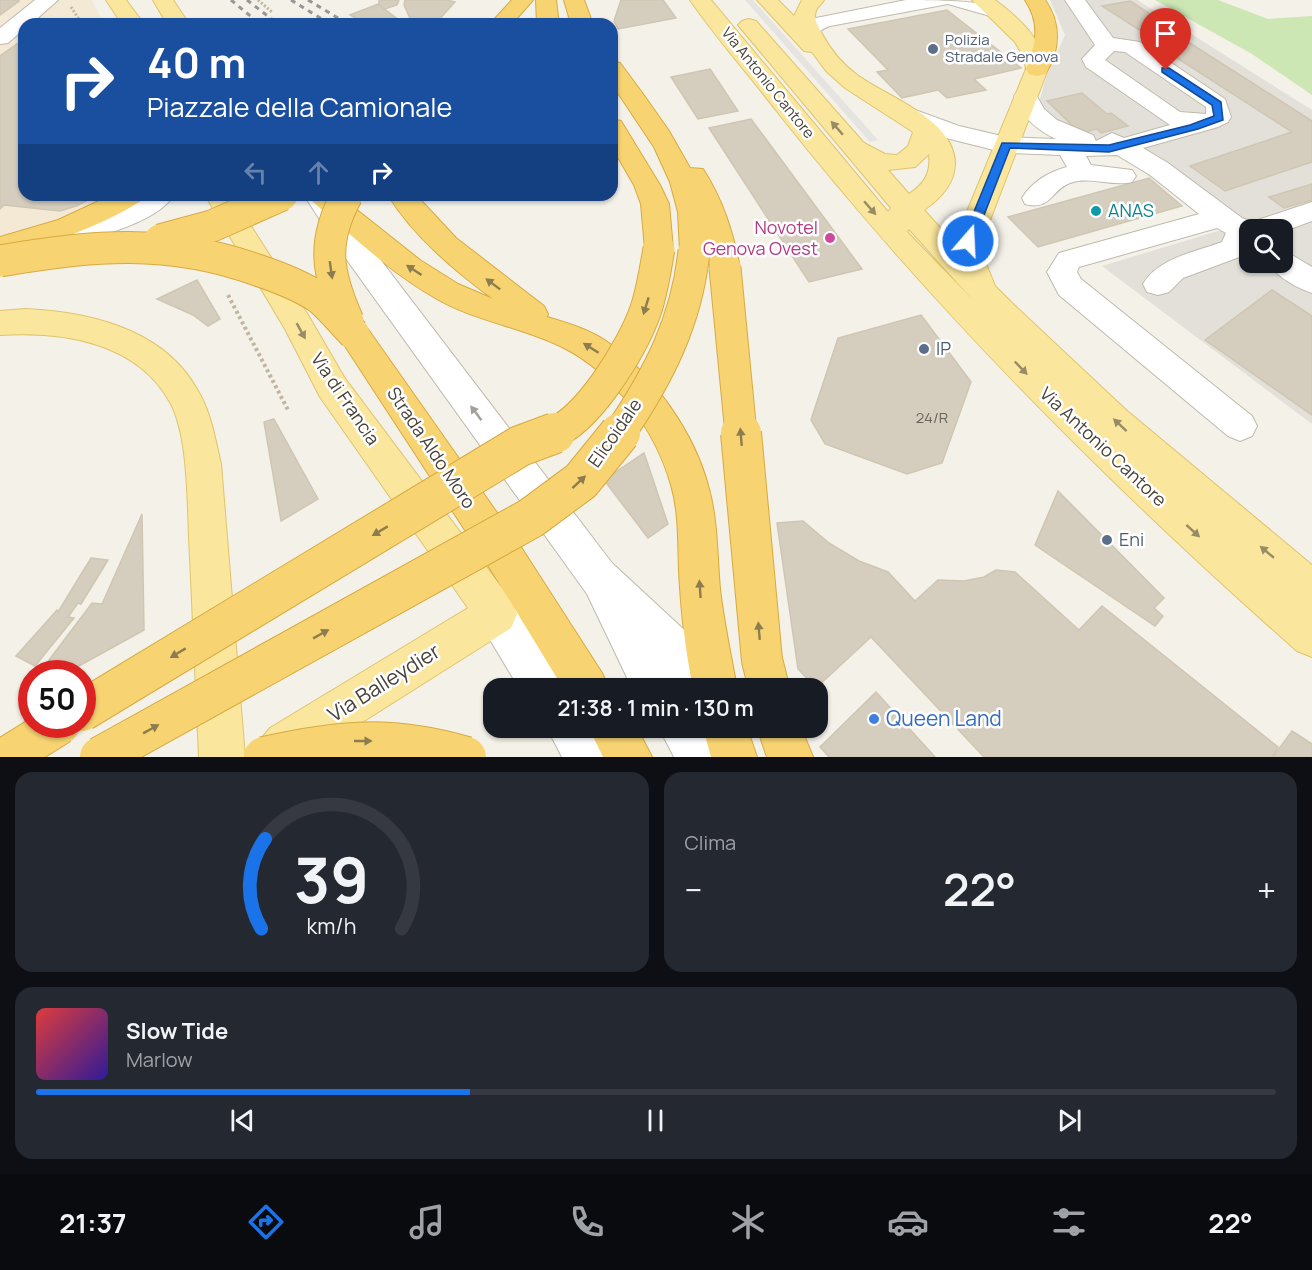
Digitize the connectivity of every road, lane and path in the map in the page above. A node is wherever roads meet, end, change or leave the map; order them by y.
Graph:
1 (48, 0) edge
2 (116, 0) edge
3 (163, 0) edge
4 (258, 0) edge
5 (523, 0) edge
6 (546, 0) edge
7 (574, 0) edge
8 (700, 0) edge
9 (728, 0) edge
10 (767, 0) edge
11 (792, 0) edge
12 (814, 0) edge
13 (940, 0) edge
14 (956, 0) edge
15 (1035, 0) edge
16 (1075, 0) edge
17 (990, 6) edge
18 (72, 8) dead end
19 (495, 12) edge
20 (273, 13) dead end
21 (25, 18) edge
22 (78, 18) edge
23 (129, 18) edge
24 (174, 18) edge
25 (548, 18) edge
26 (580, 18) edge
27 (18, 24) edge
28 (807, 26) junction
29 (0, 38) edge
30 (1107, 46) junction
31 (824, 57) junction
32 (1037, 69) junction
33 (618, 76) edge
34 (1131, 90) junction
35 (1026, 96) junction
36 (920, 122) junction
37 (1209, 122) junction
38 (1011, 134) junction
39 (618, 137) edge
40 (1114, 145) junction
41 (1068, 147) junction
42 (855, 149) junction
43 (1082, 172) junction
44 (1123, 176) dead end
45 (1035, 198) dead end
46 (123, 201) edge
47 (152, 201) edge
48 (222, 201) edge
49 (268, 201) edge
50 (323, 201) edge
51 (326, 201) edge
52 (343, 201) edge
53 (406, 201) edge
54 (906, 209) junction
55 (1312, 212) edge
56 (1284, 219) edge
57 (1239, 225) edge
58 (1239, 230) edge
59 (1239, 240) edge
60 (95, 241) junction
61 (142, 244) junction
62 (0, 248) edge
63 (905, 248) junction
64 (251, 251) junction
65 (693, 256) junction
66 (0, 261) edge
67 (0, 267) edge
68 (1293, 269) edge
69 (1312, 282) edge
70 (1158, 284) dead end
71 (226, 291) dead end
72 (1002, 312) junction
73 (0, 323) edge
74 (556, 332) junction
75 (354, 334) junction
76 (288, 410) dead end
77 (1240, 426) dead end
78 (598, 578) junction
79 (1312, 590) edge
80 (491, 605) junction
81 (1312, 636) edge
82 (538, 678) edge
83 (561, 678) edge
84 (581, 678) edge
85 (650, 678) edge
86 (697, 678) edge
87 (713, 678) edge
88 (766, 678) edge
89 (96, 703) edge
90 (0, 733) edge
91 (38, 738) edge
92 (576, 738) edge
93 (602, 738) edge
94 (618, 738) edge
95 (688, 738) edge
96 (728, 738) edge
97 (739, 738) edge
98 (783, 738) edge
99 (8, 757) edge
100 (100, 757) edge
101 (222, 757) edge
102 (264, 757) edge
103 (275, 757) edge
104 (466, 757) edge
105 (588, 757) edge
106 (615, 757) edge
107 (630, 757) edge
108 (701, 757) edge
109 (734, 757) edge
110 (753, 757) edge
111 (790, 757) edge

1 - 21 street
2 - 23 main road
3 - 24 main road
4 - 20 path
5 - 19 highway
6 - 25 highway
7 - 26 highway
8 -> 63 main road, Via Antonio Cantore
42 -> 9 main road, Via Antonio Cantore
10 - 31 main road
11 - 28 main road
12 - 28 main road
13 - 28 street
14 - 17 street
15 - 32 highway
16 - 30 street
17 - 32 main road
18 - 22 path
27 - 29 street
28 - 31 main road
30 - 34 street
30 - 37 street
31 - 36 main road
32 - 35 main road
33 - 65 highway
34 - 37 street
34 - 40 street
35 - 38 main road
35 - 40 street
36 - 38 street
36 - 42 main road
36 - 54 main road
37 - 40 street
38 - 41 street
38 - 72 main road
39 - 65 highway
40 - 41 street
40 - 57 street
41 - 43 street
42 - 54 main road, Via Antonio Cantore
43 - 44 street
43 - 45 street
46 - 62 highway
47 - 60 street
48 - 64 main road, Via di Francia
49 - 61 highway, bridge
78 -> 50 street
74 -> 51 highway
52 -> 75 highway, Strada Aldo Moro, bridge
74 -> 53 highway
54 - 63 main road
54 - 72 main road, Via Antonio Cantore
55 - 56 street
58 - 77 street
59 - 70 street
60 - 62 street
60 - 64 street
60 - 67 street
61 - 66 highway, bridge
61 - 75 highway, bridge
63 -> 81 main road, Via Antonio Cantore
64 -> 80 main road, Via di Francia
88 -> 65 highway, bridge
65 -> 89 highway, bridge
100 -> 65 highway, Elicoidale, bridge
68 - 69 street
71 - 76 path
79 -> 72 main road, Via Antonio Cantore
73 - 101 main road
87 -> 74 highway
75 - 84 highway, Strada Aldo Moro, bridge
78 - 85 street
78 - 86 street
80 - 82 street, Via di Francia
80 - 83 street
80 - 103 main road, Via Balleydier
90 - 99 street
91 - 99 highway, bridge
92 - 105 street
93 - 106 street
94 - 107 highway
95 - 108 street
96 - 109 highway
97 - 110 street
98 - 111 highway
102 -> 104 highway, bridge

